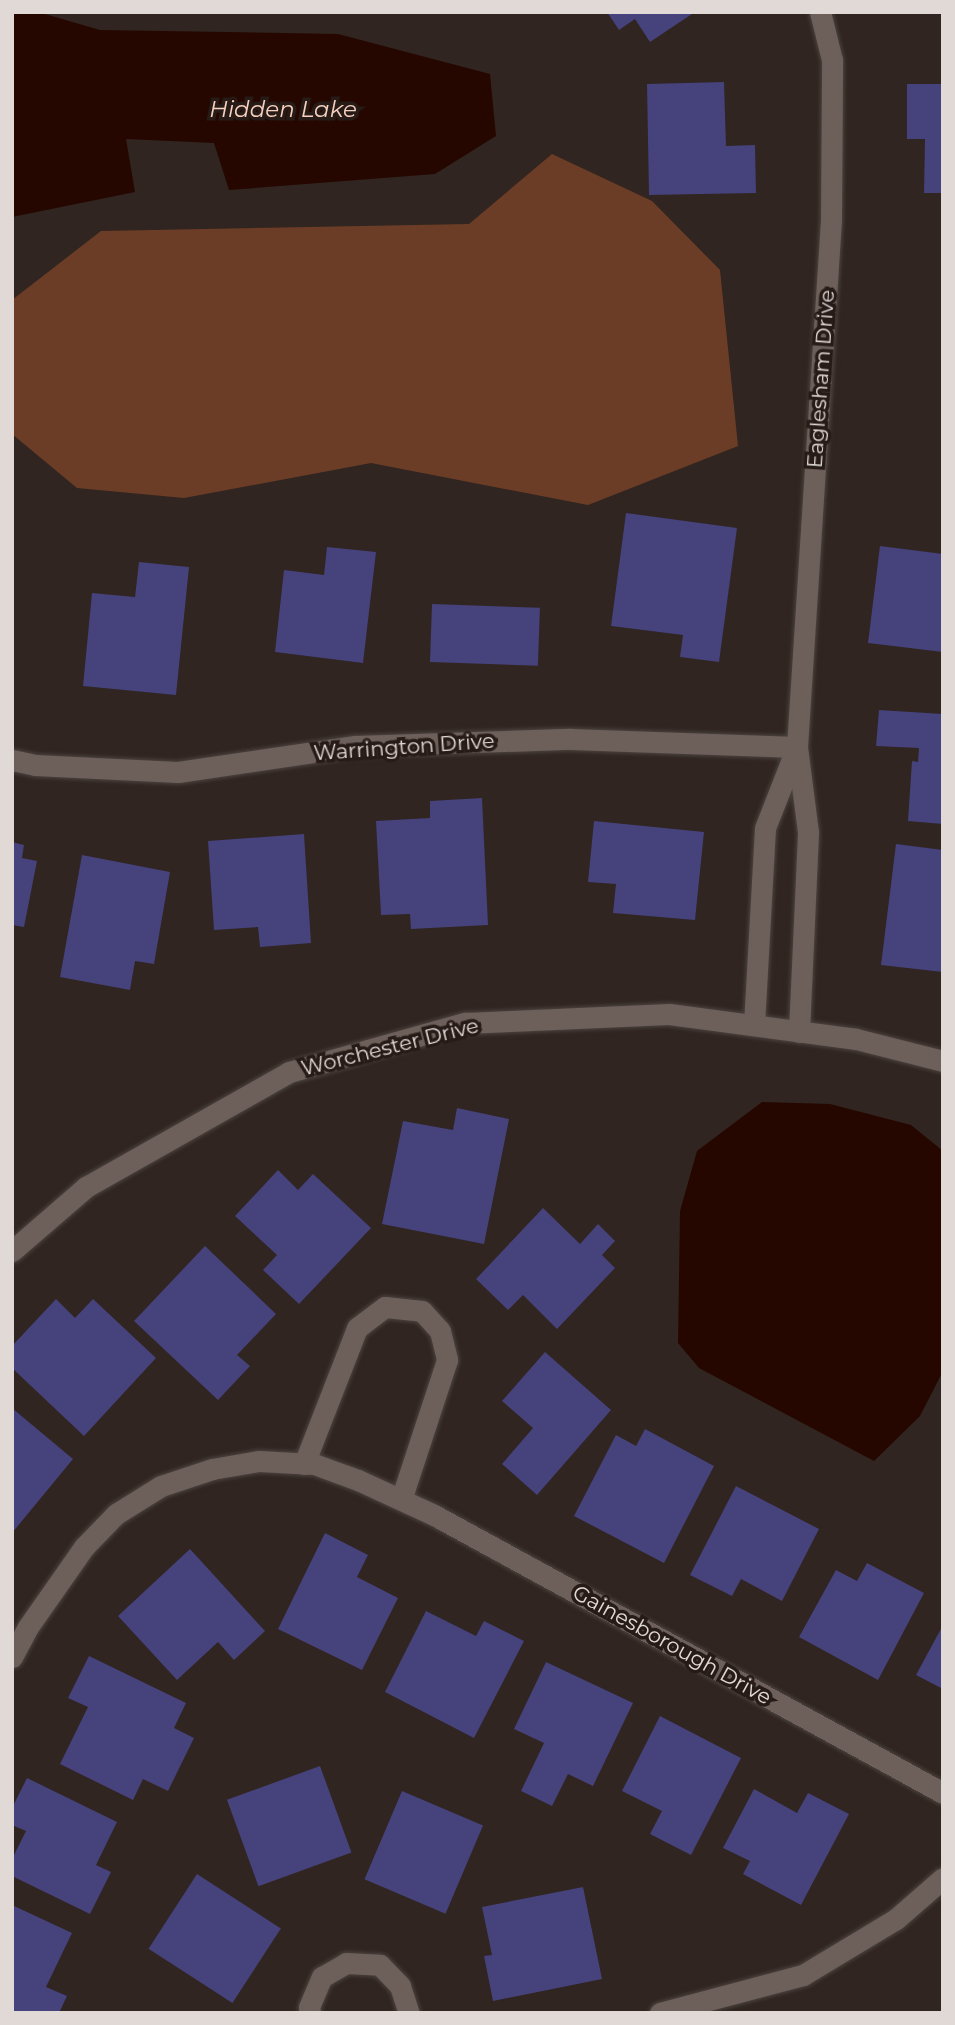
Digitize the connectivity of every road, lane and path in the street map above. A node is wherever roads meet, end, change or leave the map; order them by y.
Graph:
1 (820, 12) edge
2 (797, 747) junction
3 (12, 760) edge
4 (754, 1025) junction
5 (799, 1032) junction
6 (943, 1061) edge
7 (12, 1251) edge
8 (304, 1464) junction
9 (401, 1500) junction
10 (12, 1657) edge
11 (943, 1793) edge
12 (943, 1878) edge
13 (310, 2013) edge
14 (409, 2013) edge
15 (660, 2013) edge

1 - 2 street, Eaglesham Drive
2 - 3 street, Warrington Drive
2 - 4 street, Eaglesham Drive
2 - 5 street, Eaglesham Drive
4 - 5 street, Worchester Drive
4 - 7 street, Worchester Drive
5 - 6 street, Worchester Drive
8 - 9 street, Gainesborough Drive
8 - 9 street
8 - 10 street, Gainesborough Drive
9 - 11 street, Gainesborough Drive
12 - 15 street
13 - 14 street

